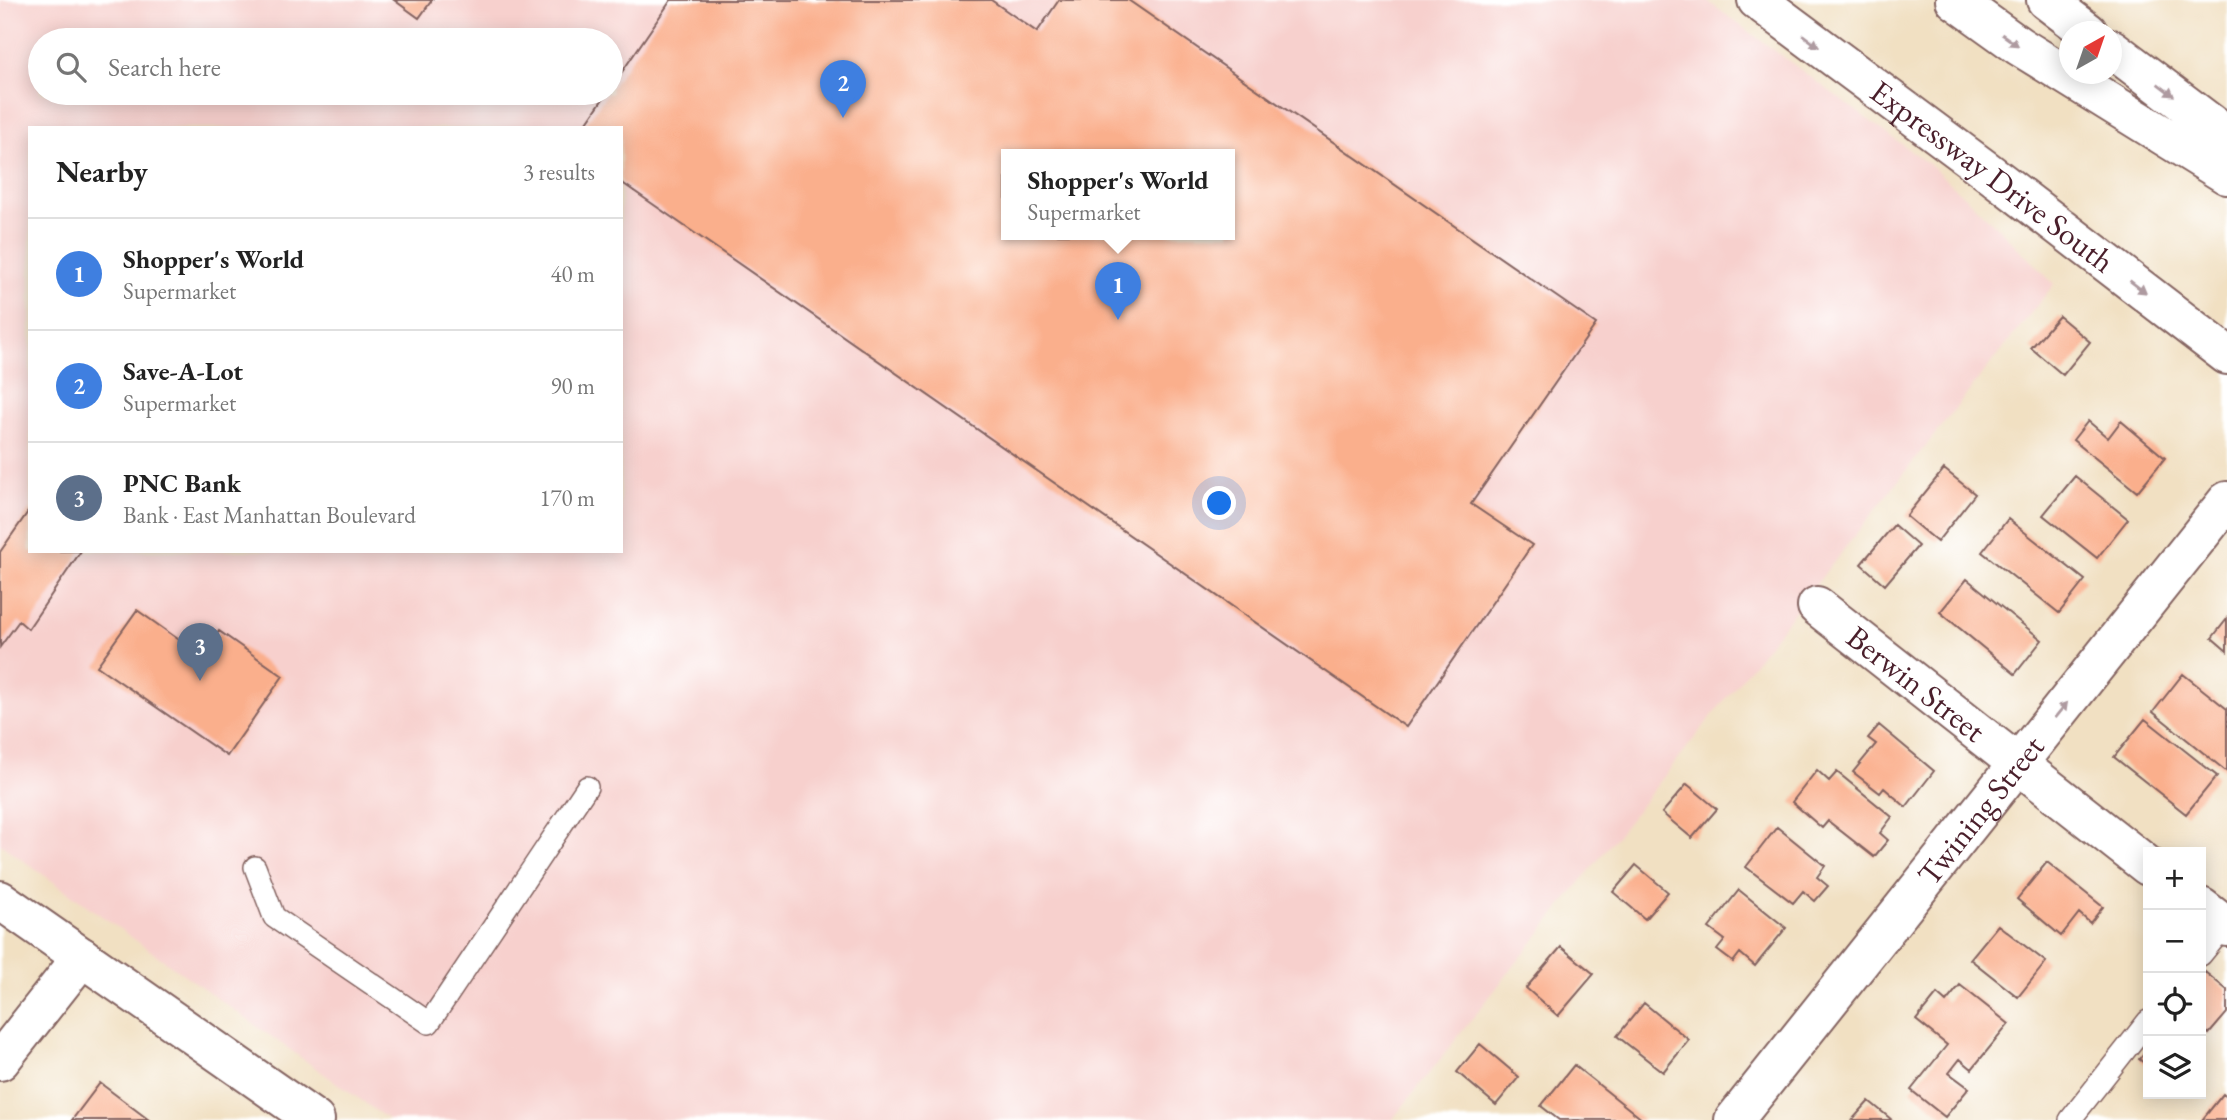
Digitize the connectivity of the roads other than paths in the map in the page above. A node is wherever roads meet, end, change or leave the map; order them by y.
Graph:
1 (1757, 0) edge
2 (1955, 0) edge
3 (2046, 0) edge
4 (2074, 21) edge
5 (2122, 57) edge
6 (2227, 136) edge
7 (2227, 175) edge
8 (2227, 355) edge
9 (2227, 501) edge
10 (1817, 606) dead end
11 (2018, 763) junction
12 (587, 787) dead end
13 (2143, 862) edge
14 (256, 867) dead end
15 (0, 900) edge
16 (2220, 921) edge
17 (2206, 946) edge
18 (82, 957) junction
19 (2143, 1027) edge
20 (0, 1061) edge
21 (315, 1120) edge
22 (1734, 1120) edge
23 (2070, 1120) edge

1 -> 8 main road, Expressway Drive South
2 -> 7 main road
3 - 4 main road
5 -> 6 main road
11 -> 9 main road, Twining Street
10 - 11 main road, Berwin Street
11 - 13 main road, Berwin Street
11 - 22 main road, Twining Street
12 - 14 lane
15 - 18 main road
16 - 17 lane
18 - 20 main road
18 - 21 main road
19 - 23 lane

